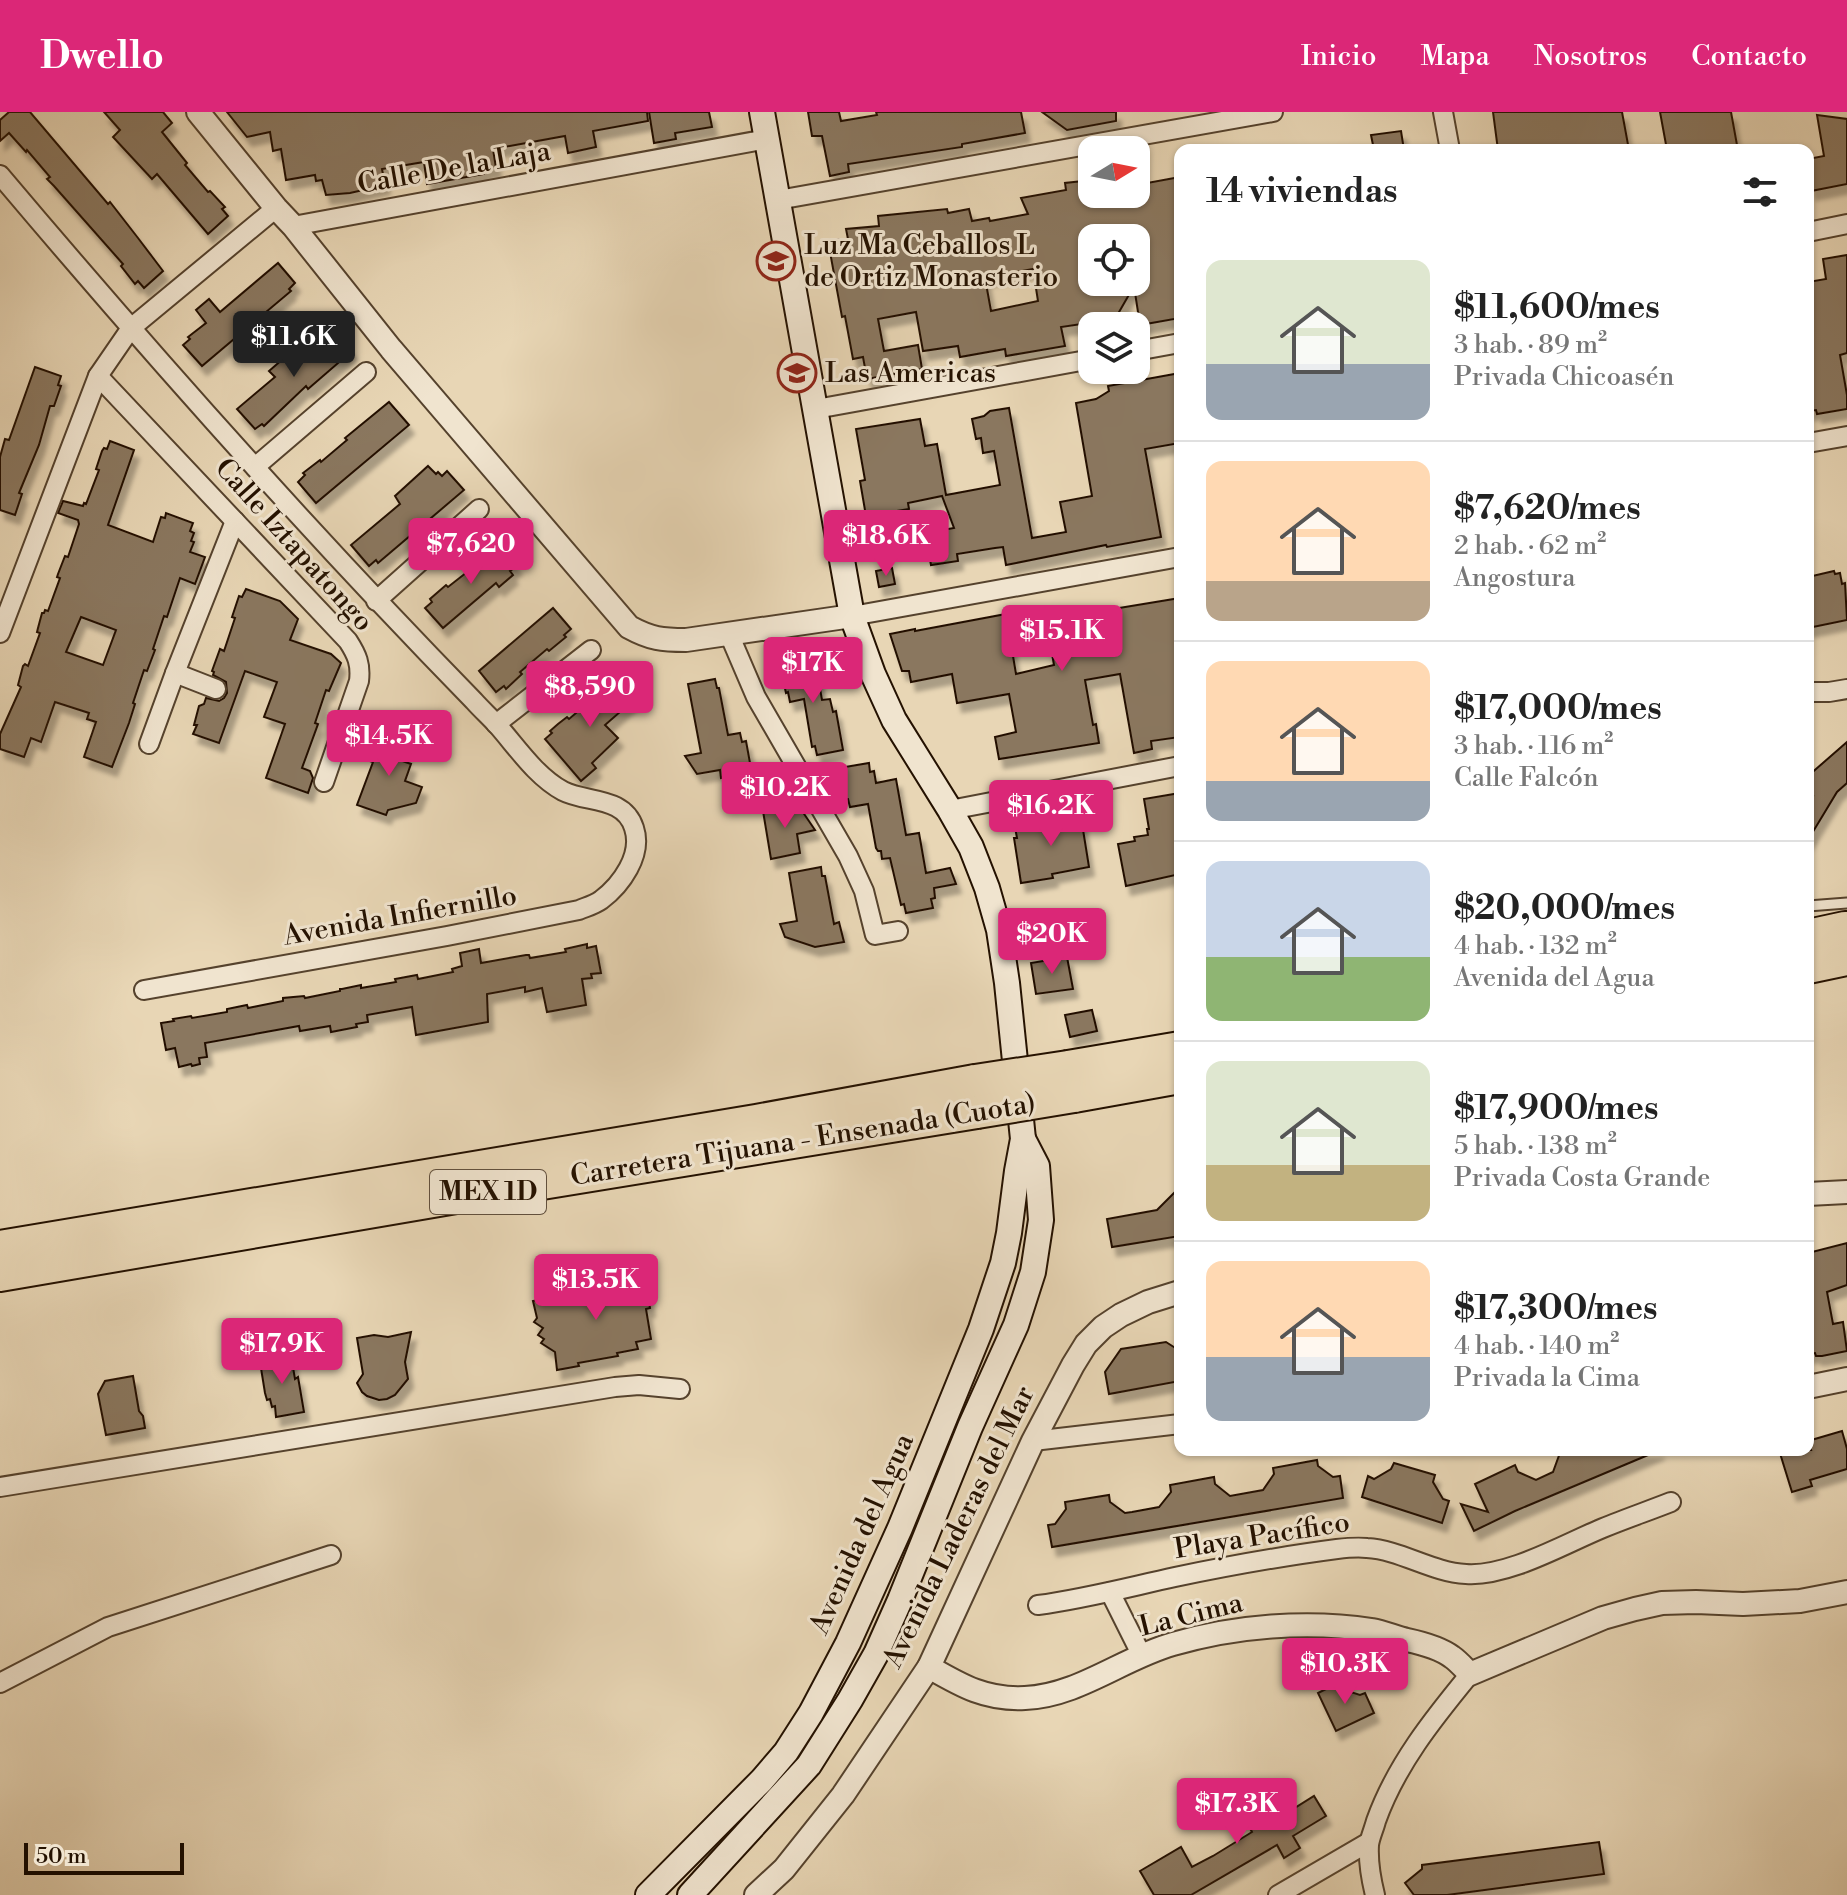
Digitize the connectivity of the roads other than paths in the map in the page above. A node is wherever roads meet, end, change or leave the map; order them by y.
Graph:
1 (198, 112) edge
2 (762, 112) edge
3 (1273, 112) edge
4 (1443, 112) edge
5 (767, 139) junction
6 (1449, 144) edge
7 (0, 175) edge
8 (778, 200) junction
9 (276, 208) junction
10 (1847, 224) edge
11 (293, 226) junction
12 (1814, 231) edge
13 (131, 328) junction
14 (1174, 344) edge
15 (1150, 348) edge
16 (1078, 362) edge
17 (366, 372) dead end
18 (98, 376) junction
19 (816, 409) junction
20 (1847, 436) edge
21 (1814, 442) edge
22 (255, 467) junction
23 (479, 509) dead end
24 (235, 521) junction
25 (1174, 558) edge
26 (376, 601) junction
27 (852, 616) junction
28 (0, 633) edge
29 (729, 634) junction
30 (591, 650) dead end
31 (175, 673) junction
32 (216, 689) dead end
33 (1847, 689) edge
34 (1814, 692) edge
35 (496, 724) junction
36 (149, 744) dead end
37 (1174, 767) edge
38 (324, 782) dead end
39 (950, 810) junction
40 (1814, 909) edge
41 (1846, 928) edge
42 (898, 931) dead end
43 (1814, 935) edge
44 (1814, 961) edge
45 (144, 990) dead end
46 (1174, 1050) edge
47 (1174, 1077) edge
48 (1071, 1081) junction
49 (976, 1096) junction
50 (1023, 1139) junction
51 (1847, 1192) edge
52 (1814, 1194) edge
53 (0, 1247) edge
54 (0, 1275) edge
55 (1174, 1294) edge
56 (1847, 1379) edge
57 (1814, 1386) edge
58 (680, 1389) dead end
59 (1174, 1425) edge
60 (1033, 1441) junction
61 (0, 1487) edge
62 (1671, 1502) dead end
63 (331, 1555) dead end
64 (1110, 1592) junction
65 (1847, 1592) edge
66 (1038, 1605) dead end
67 (1142, 1656) junction
68 (929, 1667) junction
69 (1470, 1674) junction
70 (0, 1683) edge
71 (1369, 1842) junction
72 (648, 1895) edge
73 (690, 1895) edge
74 (756, 1895) edge
75 (1278, 1895) edge
76 (1375, 1895) edge

1 - 9 street
2 - 5 main road, Avenida del Agua
3 - 8 street
4 - 6 street
5 - 8 main road, Avenida del Agua
5 - 11 street, Calle De la Laja
7 - 13 street
8 - 19 main road, Avenida del Agua
9 - 11 street
9 - 13 street
10 - 12 street
11 - 29 street
13 - 18 street
13 - 22 street
14 - 15 street
16 - 19 street
17 - 22 street
18 - 24 street, Calle Iztapatongo
18 - 28 street
19 - 27 main road, Avenida del Agua
20 - 21 street
22 - 26 street
23 - 26 street
24 - 31 street
24 - 38 street, Calle Iztapatongo
25 - 27 street
26 - 35 street
27 - 29 street
27 - 39 main road, Avenida del Agua
29 - 42 street
30 - 35 street
31 - 32 street
31 - 36 street
33 - 34 street
35 - 45 street, Avenida Infiernillo
37 - 39 street
39 - 50 main road, Avenida del Agua
40 - 41 lane
41 - 43 highway
41 - 44 highway
46 - 48 highway, MEX 1D
47 - 48 highway, Carretera Tijuana - Ensenada (Cuota) / MEX 1D
48 - 49 highway, Carretera Tijuana - Ensenada (Cuota) / MEX 1D, bridge
49 - 53 highway, Carretera Tijuana - Ensenada (Cuota) / MEX 1D
49 - 54 highway, Carretera Tijuana - Ensenada (Cuota) / MEX 1D
50 - 72 main road, Avenida del Agua
50 - 73 main road, Avenida del Agua
51 - 52 street
55 - 60 street, Avenida Laderas del Mar
56 - 57 street
58 - 61 street
59 - 60 street
60 - 68 street, Avenida Laderas del Mar
62 - 64 street, Playa Pacífico
63 - 70 street
64 - 66 street, Playa Pacífico
64 - 67 street
65 - 69 street
67 - 68 street, La Cima
67 - 69 street, La Cima
68 - 74 street, Avenida Laderas del Mar
69 - 71 street
71 - 75 street
71 - 76 street

